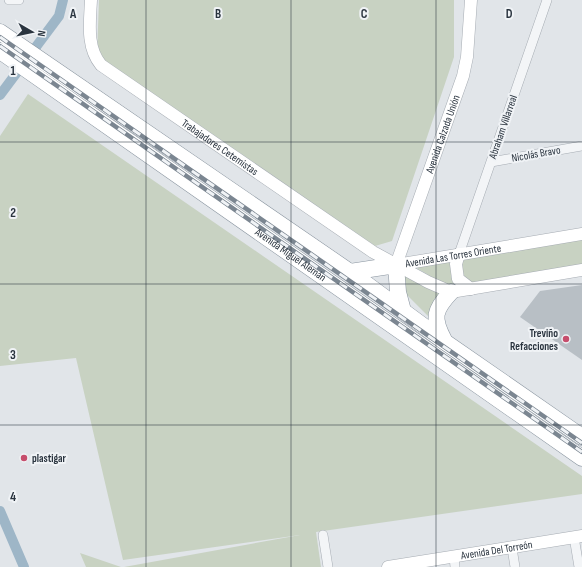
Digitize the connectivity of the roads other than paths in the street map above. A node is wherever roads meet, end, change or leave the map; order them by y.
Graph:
1 (9, 0) edge
2 (18, 0) edge
3 (91, 0) edge
4 (470, 0) edge
5 (547, 0) edge
6 (0, 32) edge
7 (0, 51) edge
8 (43, 72) junction
9 (582, 146) edge
10 (491, 162) junction
11 (582, 234) edge
12 (459, 254) junction
13 (396, 265) junction
14 (582, 270) edge
15 (350, 272) junction
16 (471, 289) junction
17 (451, 292) junction
18 (403, 311) junction
19 (445, 342) junction
20 (582, 437) edge
21 (582, 458) edge
22 (323, 535) dead end
23 (578, 536) edge
24 (512, 548) junction
25 (455, 562) edge
26 (328, 567) edge
27 (388, 567) edge
28 (515, 567) edge
29 (580, 567) edge

1 - 2 street
3 - 13 street, Trabajadores Cetemistas
4 - 13 street, Avenida Calzada Unión
5 - 10 street, Abraham Villarreal
6 - 8 highway, Avenida Miguel Alemán
7 - 8 highway, Avenida Miguel Alemán
8 - 15 highway, Avenida Miguel Alemán
8 - 21 highway, Avenida Miguel Alemán
9 - 10 street, Nicolás Bravo
10 - 12 street, Abraham Villarreal
11 - 12 street, Avenida Las Torres Oriente
12 - 13 street, Avenida Las Torres Oriente
12 - 16 street
13 - 15 highway
13 - 17 street, Avenida Las Torres Oriente
13 - 18 highway
14 - 16 street
15 - 18 highway, Avenida Miguel Alemán
16 - 17 street
17 - 19 highway
18 - 19 highway, Avenida Miguel Alemán
19 - 20 highway, Avenida Miguel Alemán
22 - 26 street
23 - 24 street, Avenida Del Torreón
23 - 29 street
24 - 25 street, Avenida Del Torreón
24 - 28 street
25 - 27 street, Avenida Del Torreón

